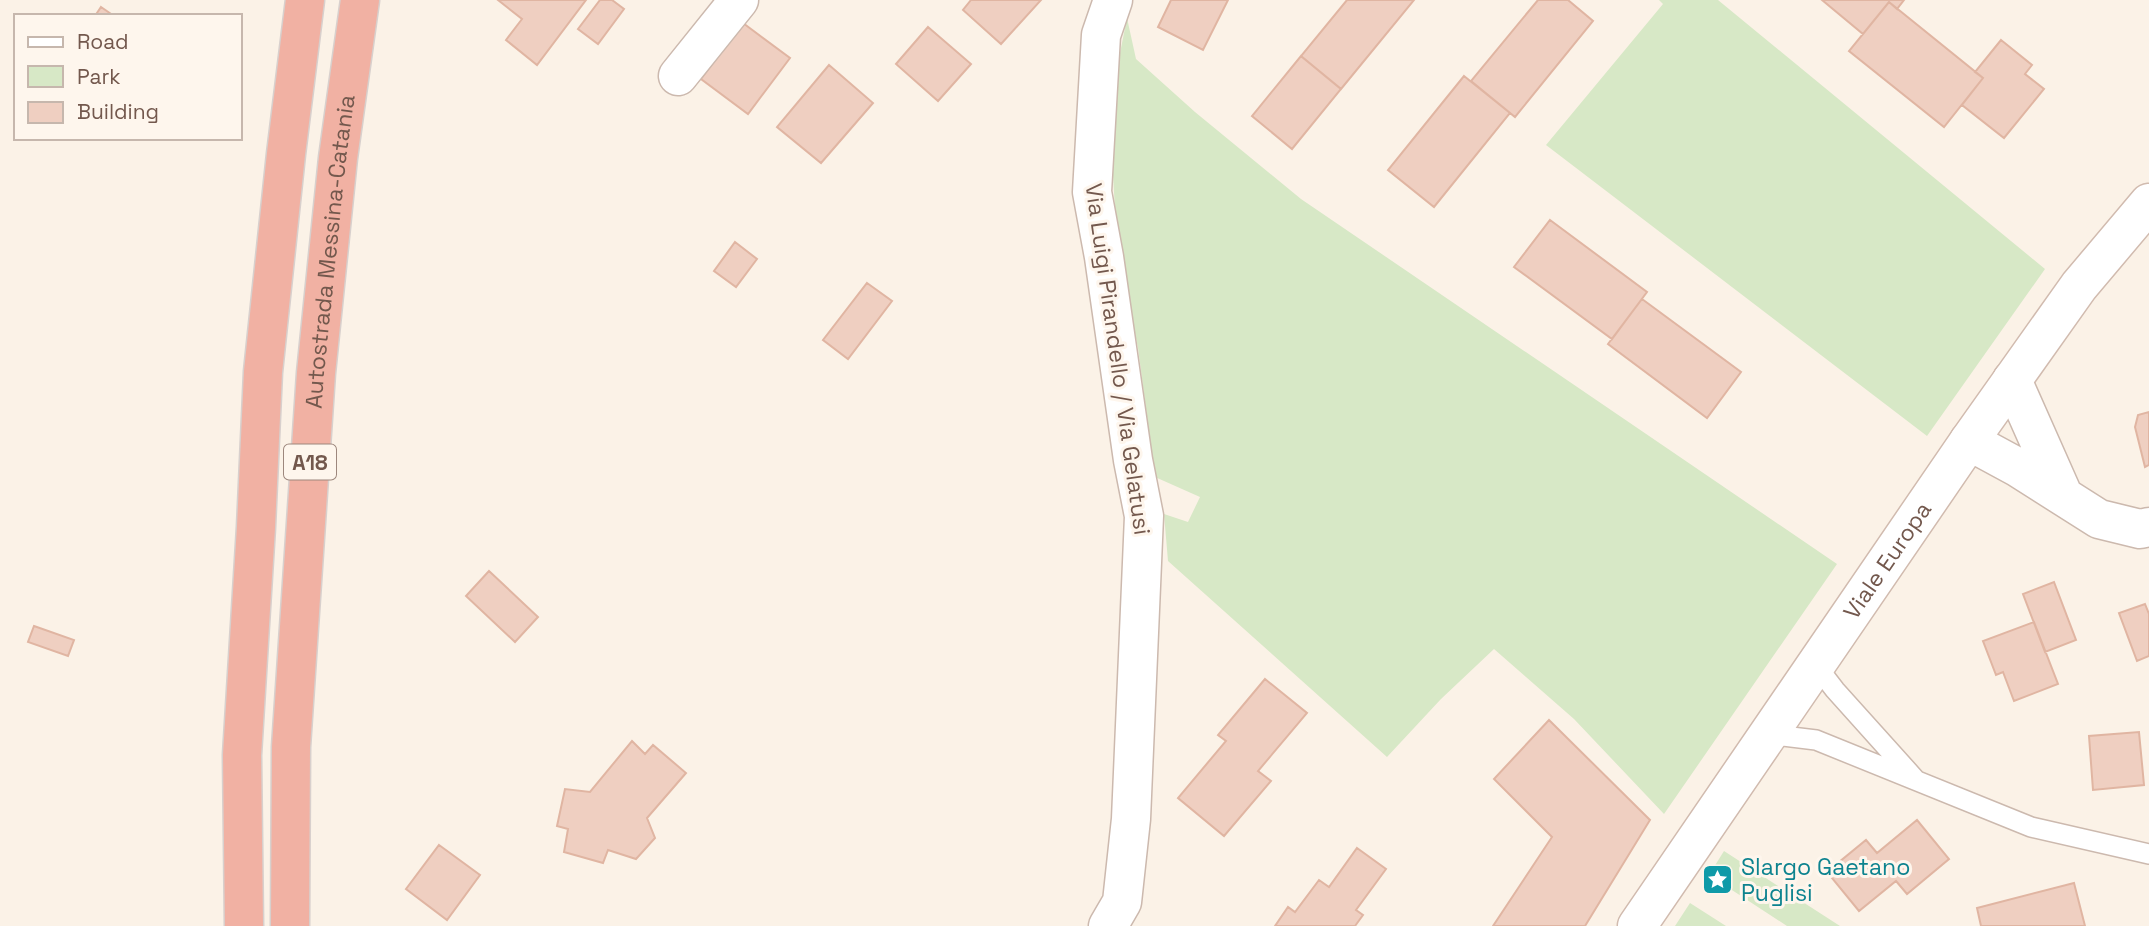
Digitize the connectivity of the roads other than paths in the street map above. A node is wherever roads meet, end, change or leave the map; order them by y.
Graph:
1 (305, 0) edge
2 (360, 0) edge
3 (739, 0) edge
4 (1113, 0) edge
5 (678, 76) dead end
6 (2149, 203) edge
7 (2012, 380) junction
8 (1969, 441) junction
9 (2063, 495) junction
10 (256, 527) junction
11 (2149, 527) edge
12 (1815, 664) junction
13 (1767, 734) junction
14 (1918, 782) junction
15 (2149, 854) edge
16 (243, 926) edge
17 (256, 926) edge
18 (290, 926) edge
19 (1108, 926) edge
20 (1637, 926) edge

1 - 10 highway, A18
2 - 18 highway, Autostrada Messina-Catania / A18
3 - 5 street
4 - 19 street, Via Luigi Pirandello / Via Gelatusi
6 - 7 street, Viale Europa
7 - 8 street, Viale Europa
7 - 9 street
8 - 9 street
8 - 12 street, Viale Europa
9 - 11 street
10 - 16 highway, A18
10 - 17 highway
12 - 13 street, Viale Europa
12 - 14 lane
13 - 14 lane
13 - 20 street, Viale Europa
14 - 15 lane

